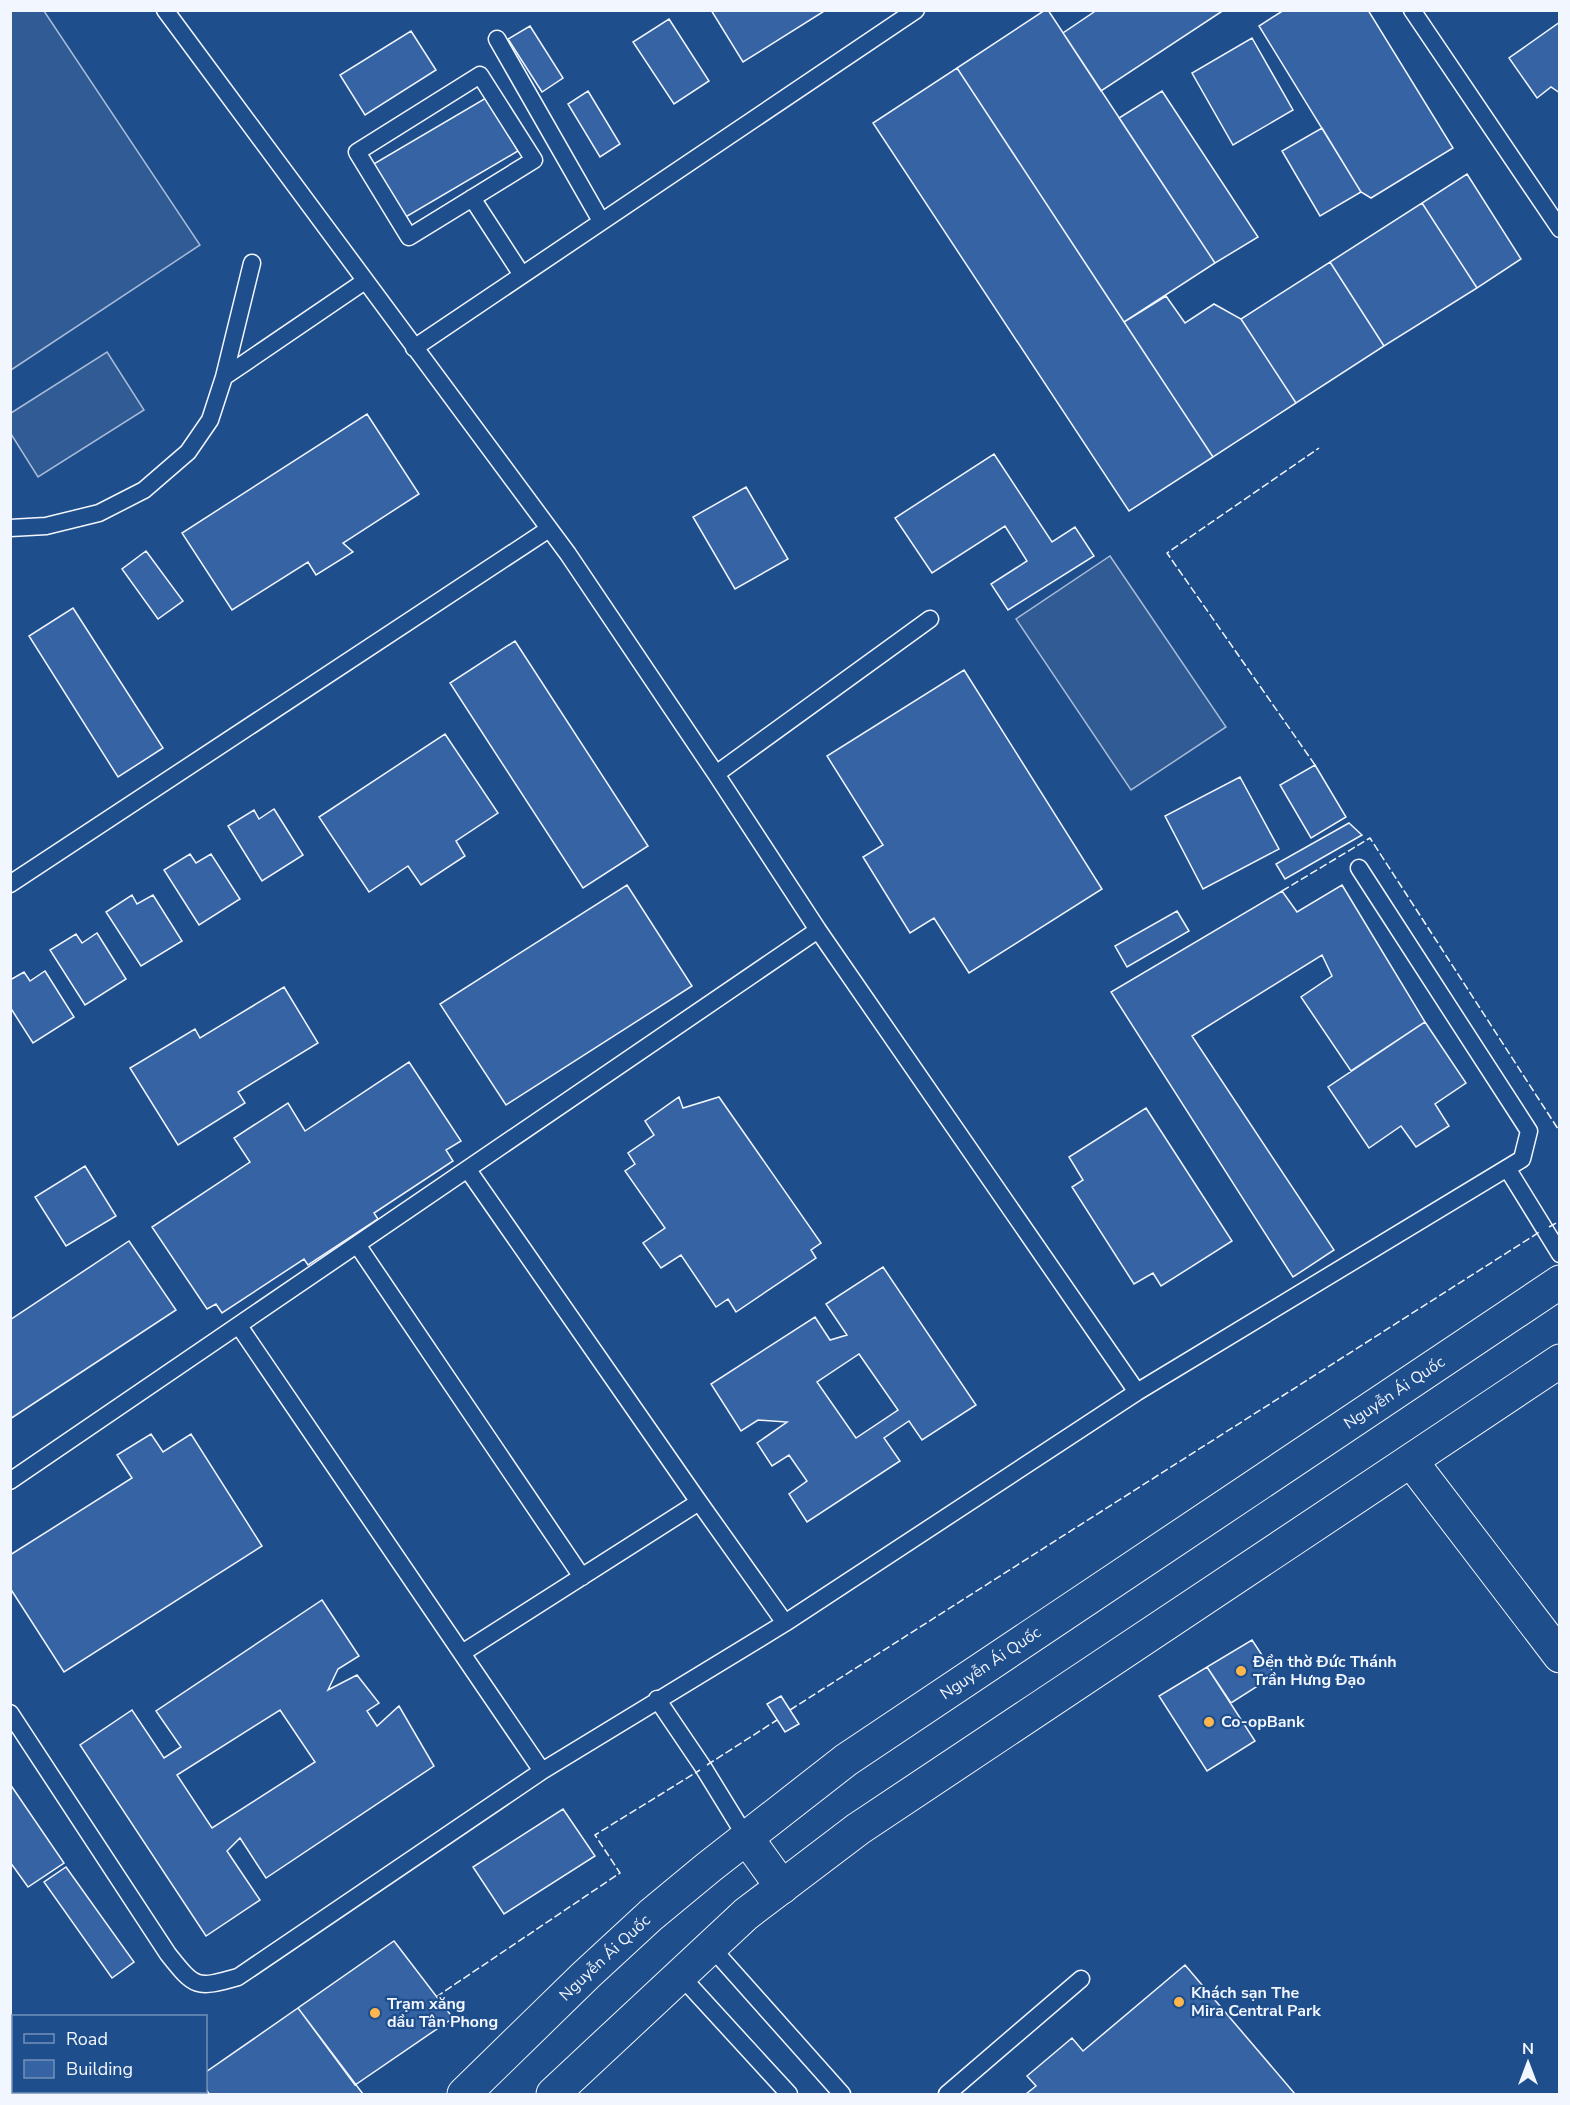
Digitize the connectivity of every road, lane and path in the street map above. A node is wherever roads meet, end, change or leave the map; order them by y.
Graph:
1 (165, 10) edge
2 (916, 10) edge
3 (1412, 10) edge
4 (497, 39) dead end
5 (472, 198) junction
6 (602, 221) junction
7 (1560, 229) edge
8 (252, 263) dead end
9 (522, 275) junction
10 (365, 281) junction
11 (414, 348) junction
12 (224, 377) junction
13 (10, 528) edge
14 (549, 529) junction
15 (930, 619) dead end
16 (716, 774) junction
17 (1359, 868) dead end
18 (10, 884) edge
19 (818, 930) junction
20 (1508, 1168) junction
21 (468, 1170) junction
22 (358, 1246) junction
23 (1560, 1254) edge
24 (1560, 1282) edge
25 (239, 1326) junction
26 (1560, 1360) edge
27 (1137, 1392) junction
28 (1411, 1461) junction
29 (10, 1481) edge
30 (699, 1502) junction
31 (582, 1577) junction
32 (785, 1623) junction
33 (462, 1653) junction
34 (1560, 1656) edge
35 (657, 1699) junction
36 (10, 1713) edge
37 (542, 1771) junction
38 (747, 1837) junction
39 (782, 1887) junction
40 (711, 1947) junction
41 (680, 1974) junction
42 (1081, 1979) dead end
43 (464, 2094) edge
44 (553, 2094) edge
45 (789, 2094) edge
46 (842, 2094) edge
47 (947, 2094) edge

1 - 10 lane
2 - 6 lane
3 - 7 lane
4 - 6 lane
5 - 5 lane
5 - 9 lane
6 - 9 lane
8 - 12 lane
9 - 11 lane
10 - 11 lane
10 - 12 lane
11 - 14 lane
12 - 13 lane
14 - 16 lane
14 - 18 lane
15 - 16 lane
16 - 19 lane
17 - 20 lane
19 - 21 lane
19 - 27 lane
20 - 23 lane
20 - 27 lane
21 - 22 lane
21 - 30 lane
22 - 25 lane
22 - 31 lane
24 - 38 main road, Nguyễn Ái Quốc
25 - 29 lane
25 - 33 lane
26 - 28 main road
27 - 32 lane
28 - 34 main road
28 - 39 main road
30 - 31 lane
30 - 32 lane
31 - 33 lane
32 - 35 lane
33 - 37 lane
35 - 37 lane
35 - 38 lane
36 - 37 lane
38 - 39 main road
38 - 43 main road, Nguyễn Ái Quốc
39 - 40 main road
40 - 41 main road
40 - 46 lane
41 - 44 main road
41 - 45 lane
42 - 47 lane

